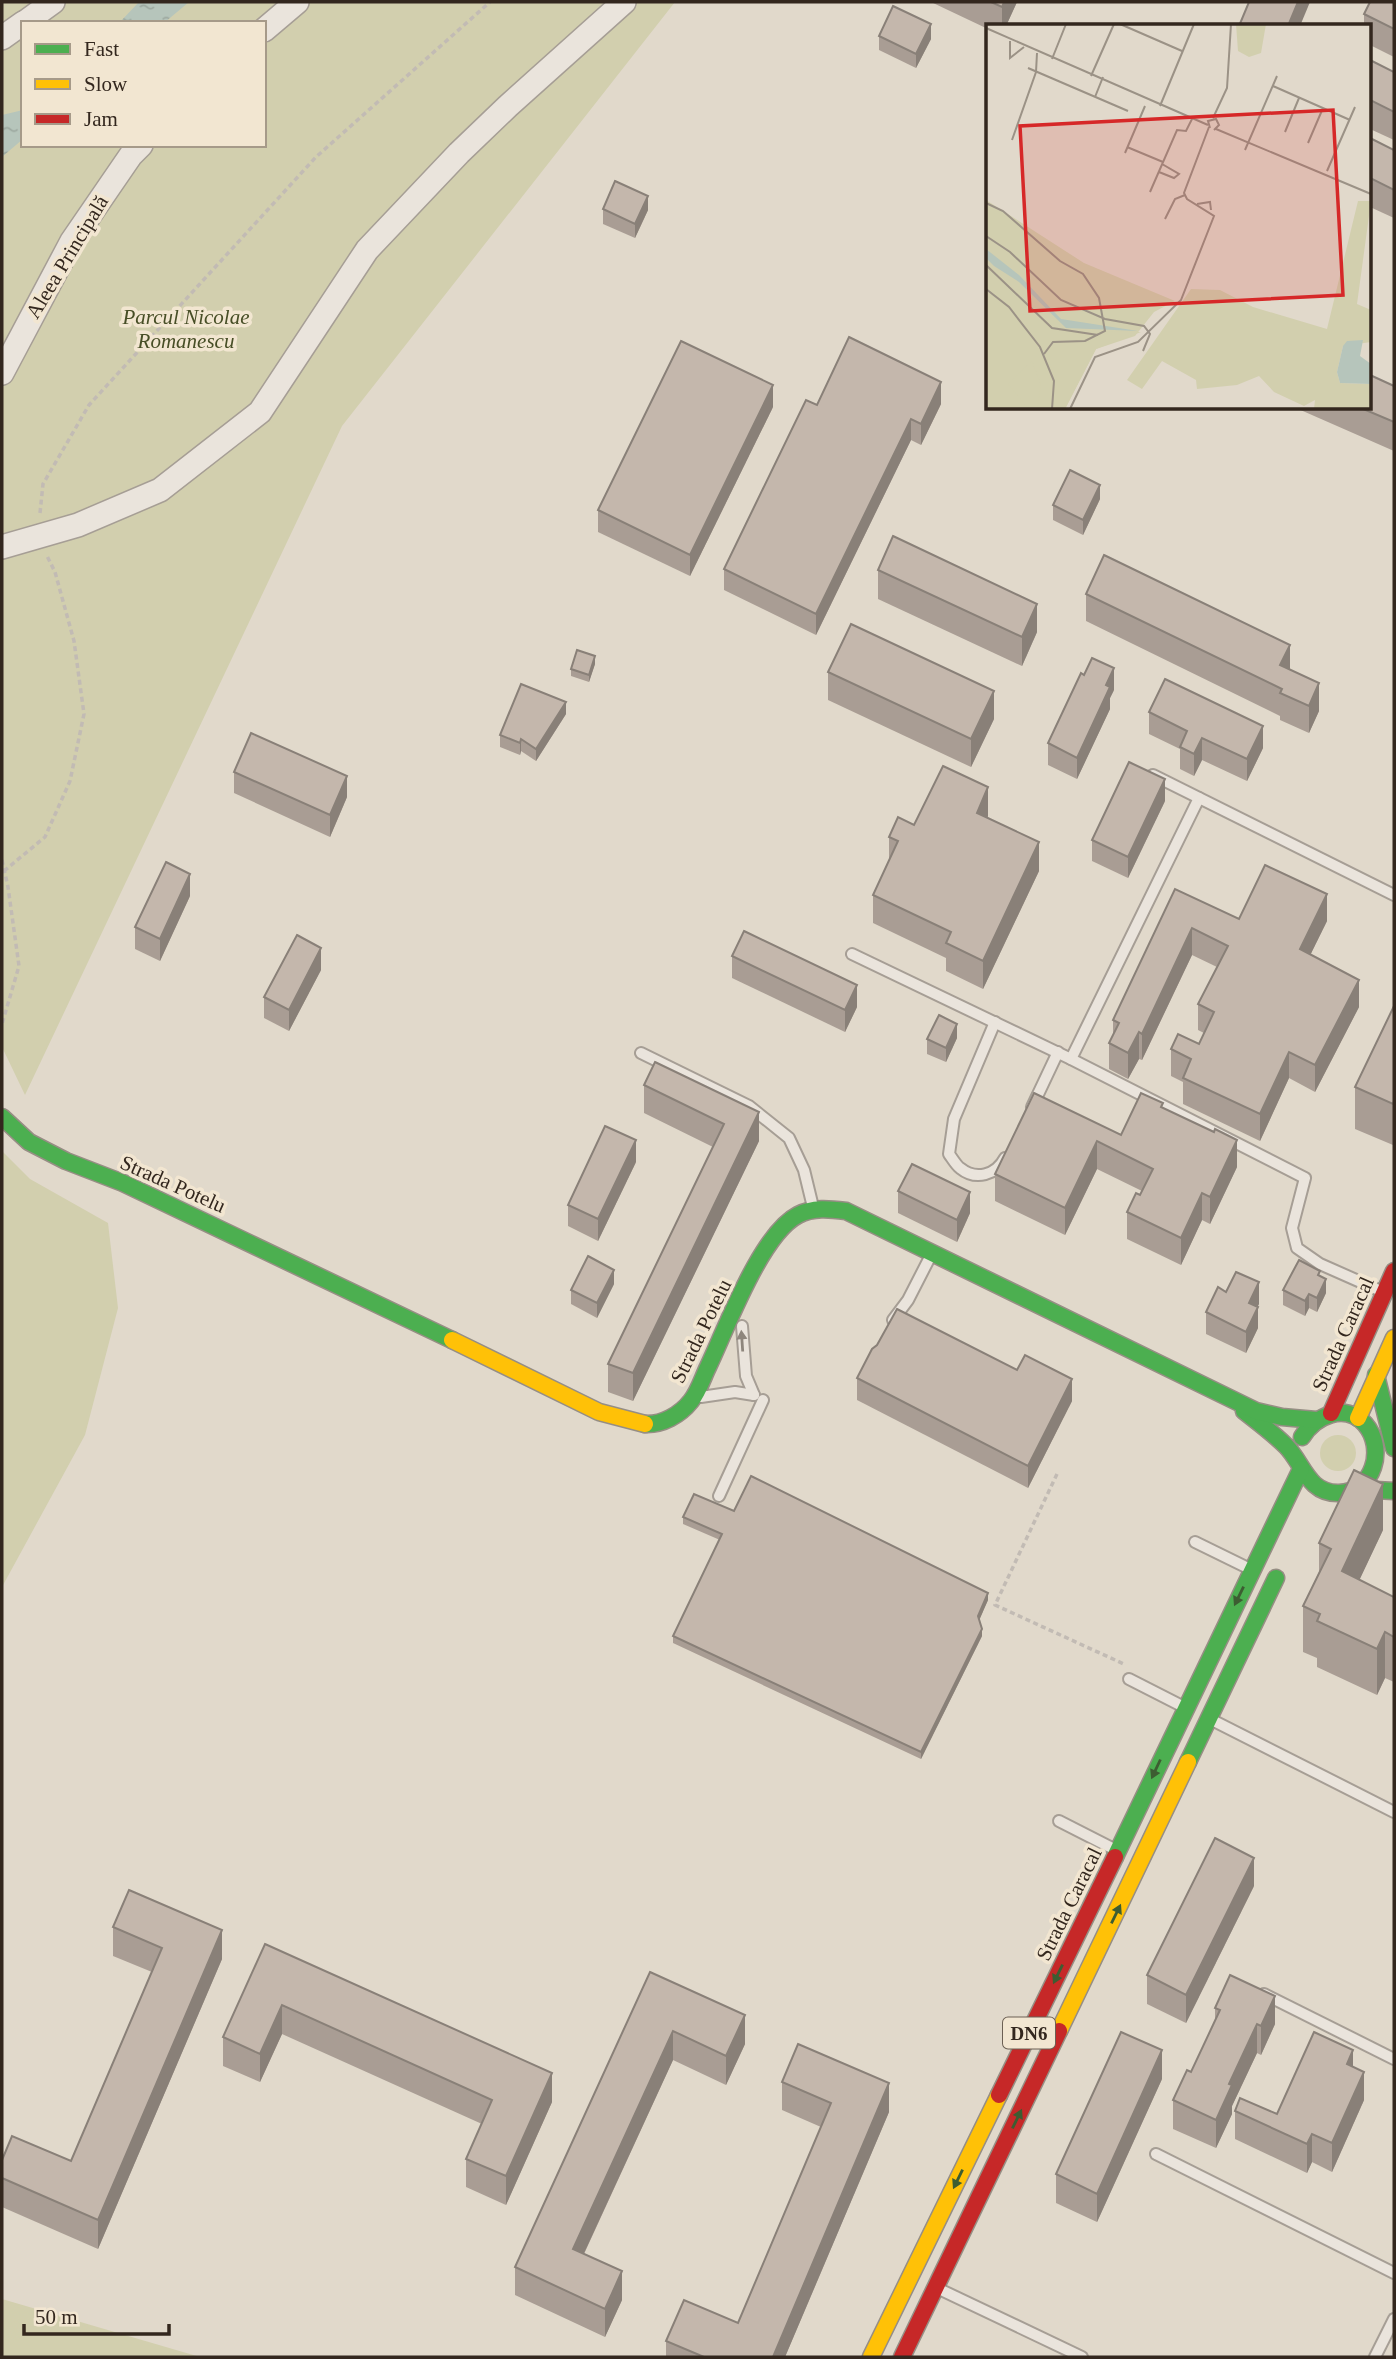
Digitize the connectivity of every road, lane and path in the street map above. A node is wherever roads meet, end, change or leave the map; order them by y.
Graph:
1 (53, 2) edge
2 (297, 2) edge
3 (490, 2) edge
4 (625, 2) edge
5 (26, 21) edge
6 (21, 24) edge
7 (266, 28) edge
8 (2, 38) edge
9 (139, 147) edge
10 (2, 373) edge
11 (37, 537) junction
12 (2, 547) edge
13 (1153, 775) edge
14 (1199, 798) junction
15 (2, 860) edge
16 (4, 871) junction
17 (1394, 895) edge
18 (852, 954) dead end
19 (995, 1022) junction
20 (2, 1024) edge
21 (1058, 1052) junction
22 (641, 1053) dead end
23 (1071, 1059) junction
24 (1029, 1113) edge
25 (2, 1117) edge
26 (1012, 1147) edge
27 (814, 1209) junction
28 (931, 1253) junction
29 (1394, 1271) edge
30 (747, 1285) junction
31 (1384, 1293) junction
32 (887, 1332) edge
33 (1394, 1338) edge
34 (1376, 1375) junction
35 (1224, 1396) junction
36 (692, 1400) junction
37 (763, 1400) dead end
38 (1324, 1417) junction
39 (1358, 1418) junction
40 (1271, 1453) dead end
41 (1388, 1454) edge
42 (1300, 1465) junction
43 (1058, 1474) dead end
44 (1278, 1482) dead end
45 (1319, 1489) junction
46 (1356, 1489) junction
47 (1394, 1491) edge
48 (719, 1496) dead end
49 (1311, 1505) dead end
50 (1280, 1512) junction
51 (1195, 1542) dead end
52 (1280, 1569) dead end
53 (1252, 1570) junction
54 (1131, 1674) joint
55 (1185, 1707) junction
56 (1210, 1719) junction
57 (1394, 1812) edge
58 (1059, 1821) dead end
59 (1118, 1851) junction
60 (1252, 1988) edge
61 (1394, 2059) edge
62 (1156, 2154) dead end
63 (1394, 2273) edge
64 (936, 2287) junction
65 (1394, 2319) edge
66 (871, 2357) edge
67 (902, 2357) edge
68 (1082, 2357) edge
69 (1375, 2357) edge

1 - 5 street
2 - 7 street
3 - 11 path
4 - 11 street
6 - 8 street
9 - 10 street, Aleea Principală
11 - 12 street
11 - 16 path
13 - 14 lane
14 - 17 lane
14 - 23 lane
15 - 16 path
16 - 20 path
18 - 19 lane
19 - 21 lane
19 - 26 lane
21 - 23 lane
21 - 24 lane
22 - 27 lane
23 - 31 lane
25 - 36 main road, Strada Potelu
27 - 28 main road
27 - 30 main road, Strada Potelu
28 - 32 lane
28 - 35 main road
29 - 31 main road, Strada Caracal / DN6
30 - 36 main road, Strada Potelu
36 -> 30 lane
31 - 38 main road, Strada Caracal / DN6
33 - 34 main road
34 - 39 main road
34 - 41 main road
35 - 38 main road
35 - 40 main road
35 - 42 main road
37 - 48 lane
38 - 39 main road
38 - 42 main road, DN6
39 - 41 main road
41 - 46 main road
42 - 45 main road
42 - 50 main road, Strada Caracal / DN6
43 - 54 path
44 - 50 main road
45 - 46 main road
45 - 49 main road
46 - 47 main road
50 - 53 main road, Strada Caracal / DN6
51 - 53 lane
52 - 56 main road, DN6
53 -> 55 main road, Strada Caracal / DN6
54 - 55 lane
55 - 56 lane
55 -> 59 main road, Strada Caracal / DN6
56 - 57 lane
64 -> 56 main road, DN6
58 - 59 lane
59 -> 66 main road, Strada Caracal / DN6
60 - 61 lane
62 - 63 lane
64 - 67 main road, DN6
64 - 68 lane
65 - 69 lane

